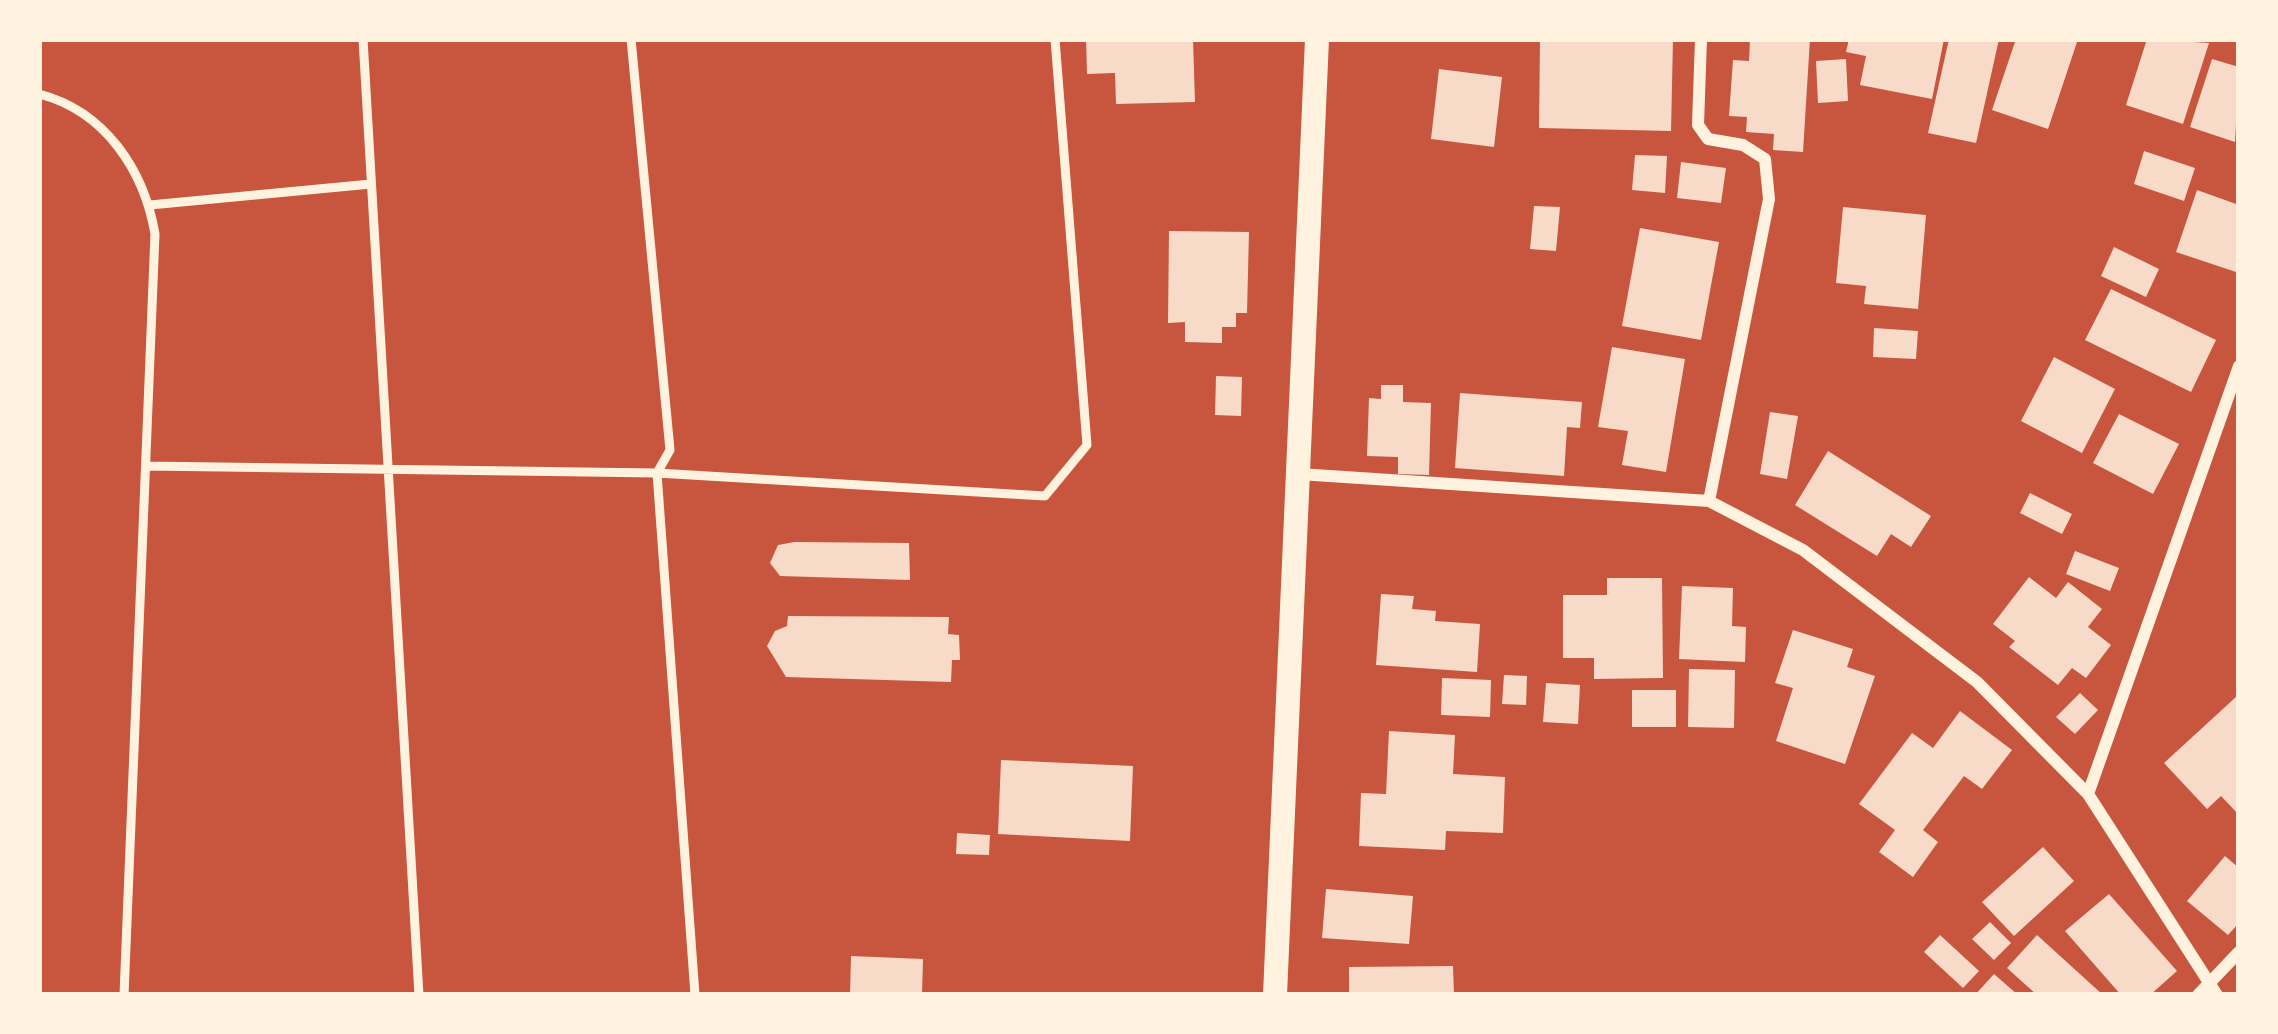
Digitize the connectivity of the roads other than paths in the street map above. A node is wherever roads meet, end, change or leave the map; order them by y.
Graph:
1 (363, 39) edge
2 (631, 39) edge
3 (1055, 39) edge
4 (1317, 39) edge
5 (1701, 39) edge
6 (39, 94) edge
7 (371, 184) junction
8 (150, 206) junction
9 (2239, 366) edge
10 (147, 466) junction
11 (388, 468) junction
12 (657, 473) junction
13 (1297, 473) junction
14 (1709, 500) junction
15 (2088, 794) junction
16 (2239, 952) edge
17 (2211, 980) junction
18 (124, 995) edge
19 (418, 995) edge
20 (695, 995) edge
21 (1275, 995) edge
22 (2198, 995) edge
23 (2217, 995) edge

1 - 7 lane
2 - 12 lane
3 - 12 lane
4 - 13 main road
5 - 14 street
6 - 8 lane
7 - 8 lane
7 - 11 lane
8 - 10 lane
9 - 15 street
10 - 11 lane
10 - 18 lane
11 - 12 lane
11 - 19 lane
12 - 20 lane
13 - 14 street
13 - 21 main road
14 - 15 street
15 - 17 street
16 - 17 street
17 - 22 street
17 - 23 street

